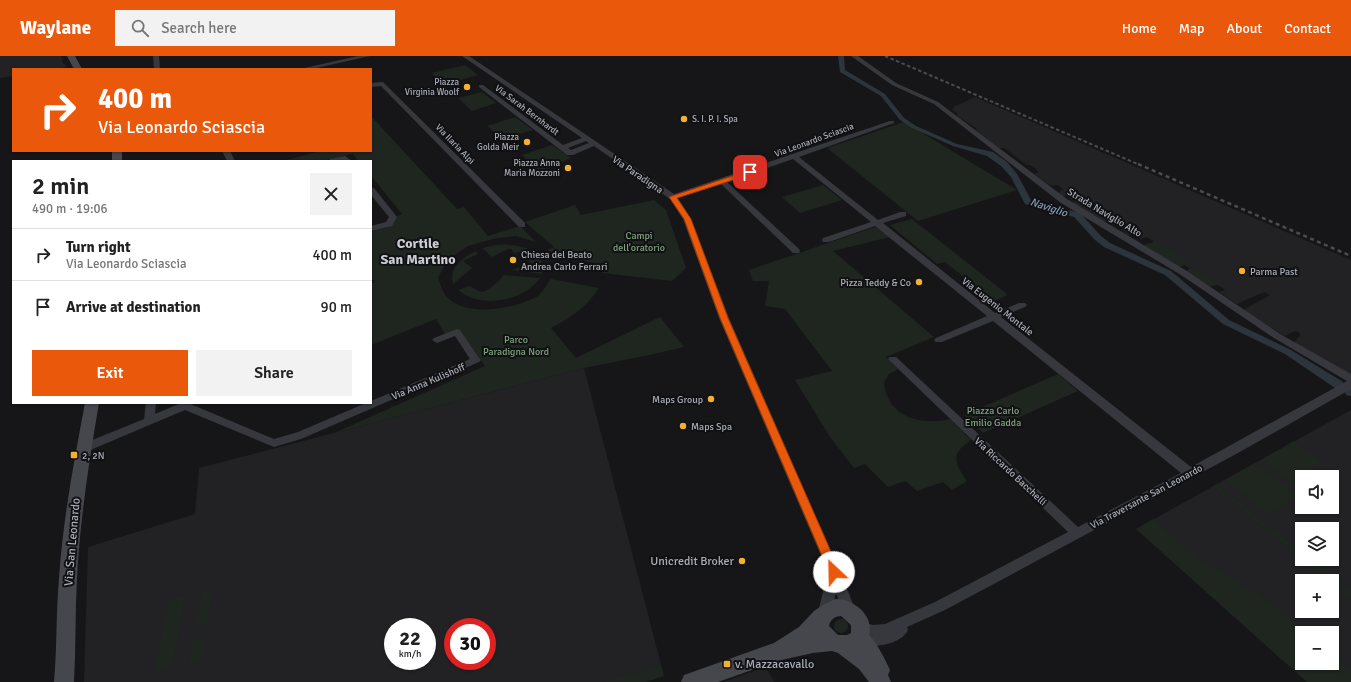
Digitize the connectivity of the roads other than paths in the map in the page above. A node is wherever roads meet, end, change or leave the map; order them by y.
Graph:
1 (71, 56) edge
2 (156, 56) edge
3 (368, 56) edge
4 (465, 56) edge
5 (854, 56) edge
6 (327, 67) edge
7 (77, 68) edge
8 (158, 68) edge
9 (315, 68) edge
10 (372, 85) edge
11 (481, 86) dead end
12 (892, 122) dead end
13 (586, 139) junction
14 (594, 144) junction
15 (563, 147) junction
16 (793, 156) junction
17 (337, 160) edge
18 (347, 160) edge
19 (722, 181) junction
20 (372, 191) edge
21 (673, 197) junction
22 (903, 214) dead end
23 (877, 223) junction
24 (522, 225) dead end
25 (372, 229) edge
26 (826, 240) dead end
27 (796, 251) dead end
28 (1022, 305) dead end
29 (995, 317) junction
30 (437, 340) dead end
31 (939, 340) dead end
32 (893, 359) dead end
33 (1348, 385) edge
34 (92, 404) edge
35 (151, 404) edge
36 (149, 421) junction
37 (84, 448) junction
38 (1190, 473) junction
39 (1077, 533) junction
40 (834, 572) junction
41 (940, 606) junction
42 (849, 611) junction
43 (823, 614) junction
44 (848, 638) junction
45 (883, 639) junction
46 (781, 650) junction
47 (881, 678) edge
48 (64, 682) edge
49 (691, 682) edge

1 - 7 main road
2 - 8 street
3 - 6 street
4 - 13 street, Via Paradigna
5 - 33 street, Strada Naviglio Alto
6 - 9 street
10 - 24 street, Via Ilaria Alpi
11 - 15 street, Via Sarah Bernhardt
12 - 16 street, Via Leonardo Sciascia
13 - 14 street, Via Paradigna
13 - 15 street, Via Sarah Bernhardt
14 - 15 street, Via Sarah Bernhardt
14 - 21 street, Via Paradigna
16 - 19 street, Via Leonardo Sciascia
16 - 23 street, Via Eugenio Montale
17 - 18 street
19 - 21 street, Via Leonardo Sciascia
19 - 27 street
20 - 25 street
21 - 40 street, Via Paradigna
22 - 23 street
23 - 26 street
23 - 29 street, Via Eugenio Montale
28 - 29 street
29 - 31 street
29 - 38 street, Via Eugenio Montale
30 - 36 street, Via Anna Kulishoff
32 - 39 street, Via Riccardo Bacchelli
33 - 38 street, Via Traversante San Leonardo
34 - 37 main road, Via San Leonardo
35 - 36 street
36 - 37 street, Via Anna Kulishoff
37 - 48 main road, Via San Leonardo
38 - 39 street, Via Traversante San Leonardo
39 - 41 street, Via Traversante San Leonardo
40 - 42 street, Via Paradigna
40 - 43 street, Via Paradigna
41 - 44 street, Via Traversante San Leonardo
41 - 45 street, Via Traversante San Leonardo
42 - 43 main road
42 - 44 main road, Via Paradigna
43 - 44 main road, Via Paradigna
43 - 46 main road
44 - 45 street, Via Traversante San Leonardo
44 - 46 main road
44 - 47 main road, Via Paradigna
45 - 47 street, Via Paradigna
46 - 49 main road

